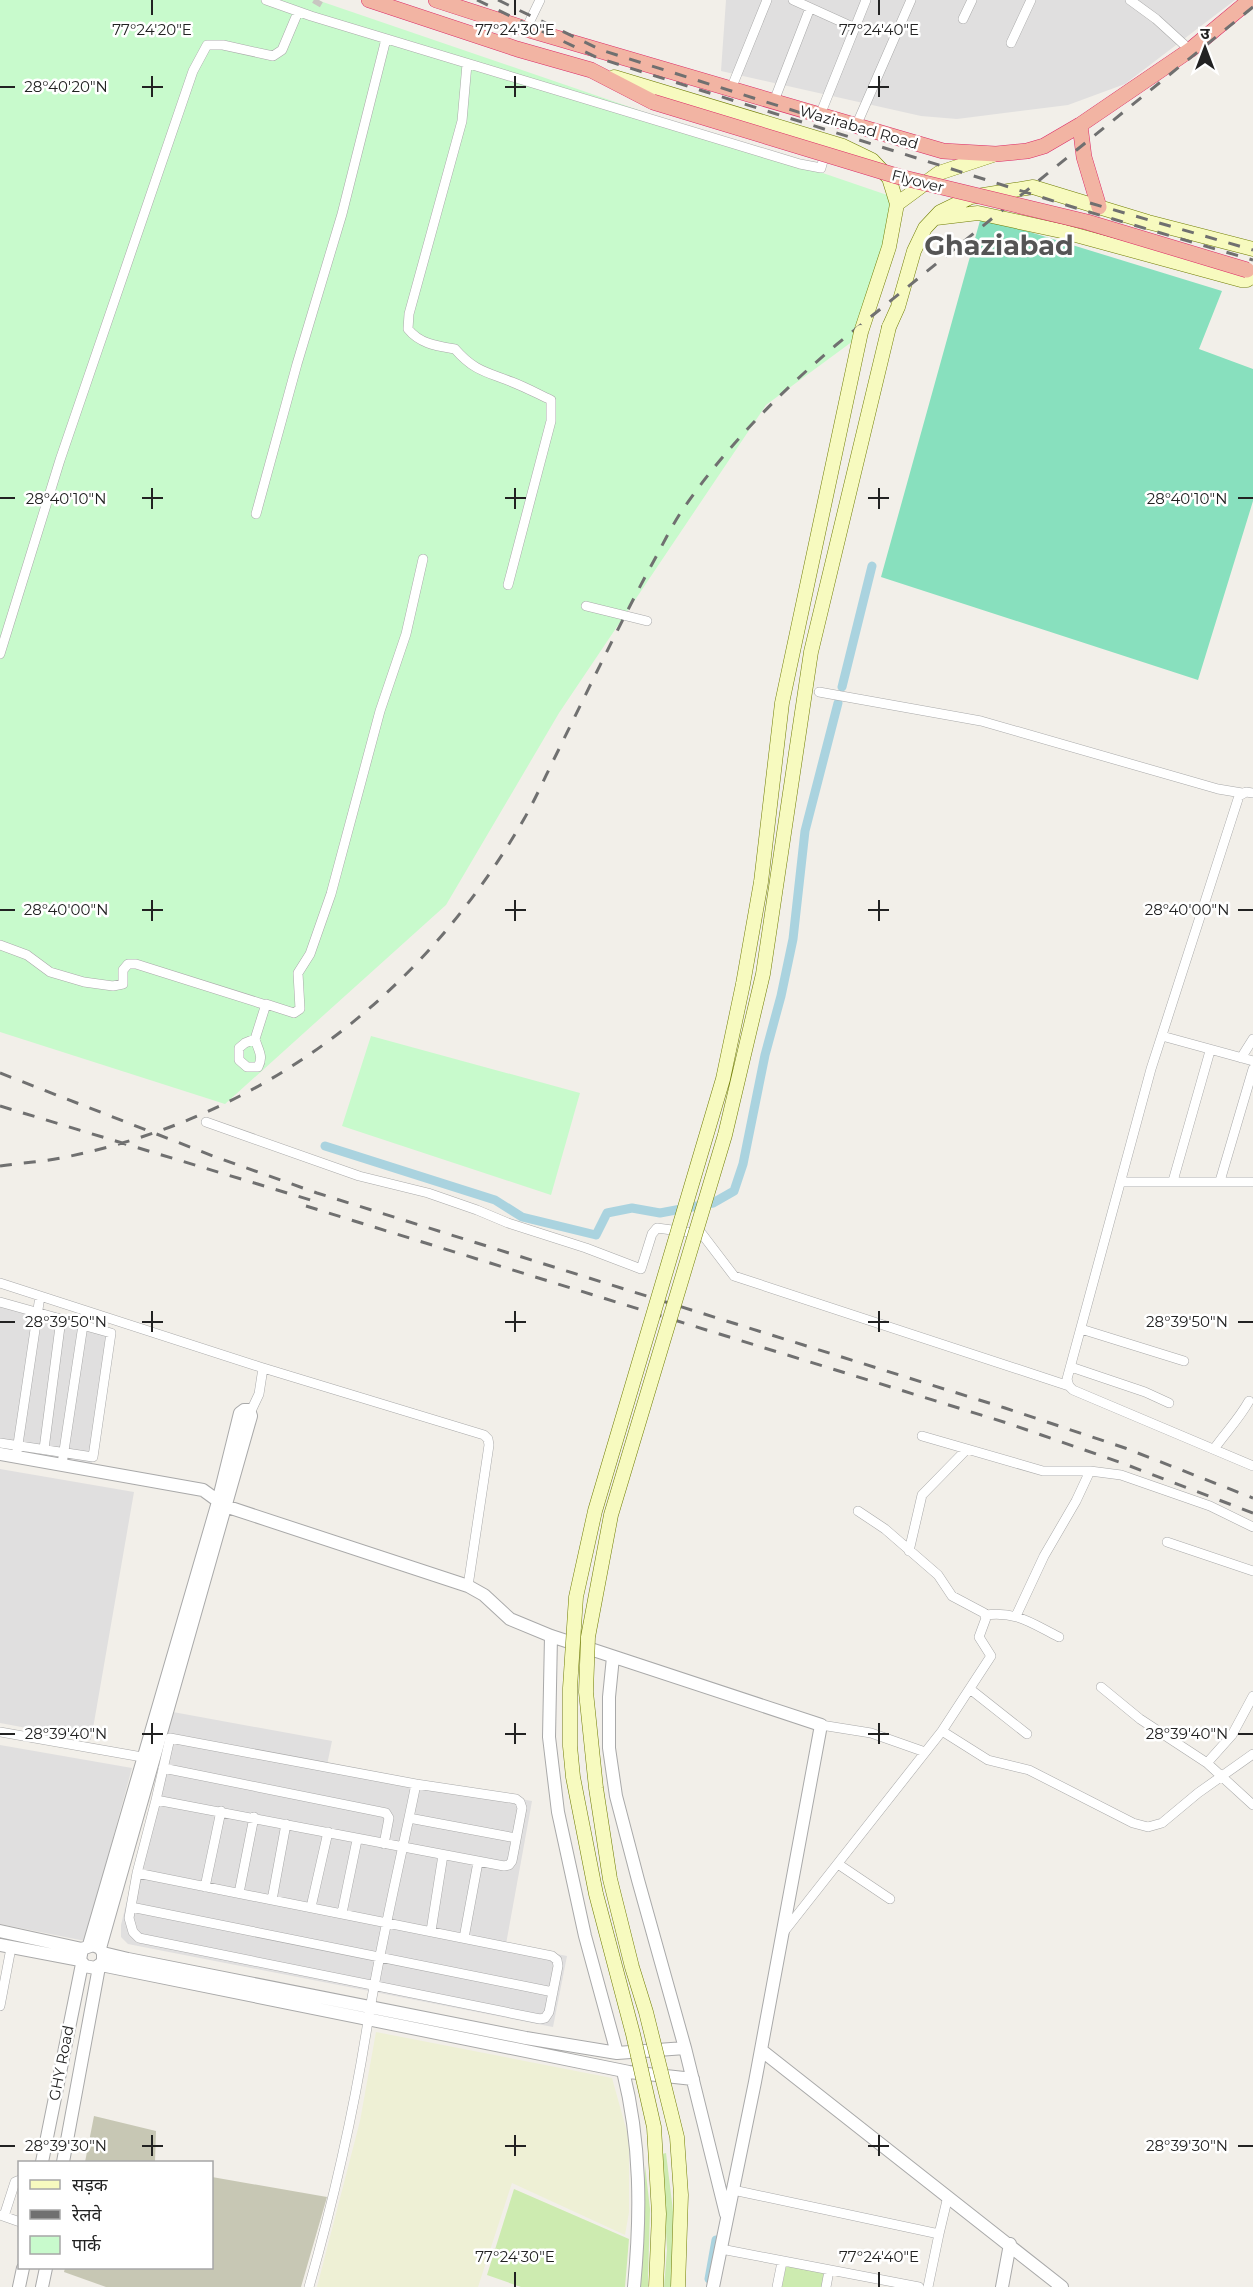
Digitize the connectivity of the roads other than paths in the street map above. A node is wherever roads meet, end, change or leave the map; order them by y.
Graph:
1 (266, 0) edge
2 (436, 0) edge
3 (540, 0) edge
4 (768, 0) edge
5 (793, 0) edge
6 (866, 0) edge
7 (911, 0) edge
8 (972, 0) edge
9 (1031, 0) edge
10 (1130, 0) edge
11 (1250, 0) edge
12 (376, 1) edge
13 (316, 5) dead end
14 (810, 8) junction
15 (298, 12) junction
16 (311, 16) junction
17 (963, 19) dead end
18 (855, 28) junction
19 (526, 29) junction
20 (386, 39) junction
21 (1011, 43) dead end
22 (1190, 50) junction
23 (467, 64) junction
24 (591, 70) junction
25 (730, 89) junction
26 (774, 101) junction
27 (820, 115) junction
28 (1080, 125) junction
29 (856, 126) junction
30 (828, 142) junction
31 (996, 154) junction
32 (897, 204) junction
33 (1099, 207) junction
34 (933, 219) junction
35 (1253, 249) edge
36 (1251, 273) edge
37 (256, 514) dead end
38 (423, 559) dead end
39 (508, 585) dead end
40 (586, 606) dead end
41 (646, 621) dead end
42 (0, 654) edge
43 (819, 692) dead end
44 (1242, 793) junction
45 (1253, 794) edge
46 (0, 945) edge
47 (266, 1005) junction
48 (1162, 1036) junction
49 (255, 1039) dead end
50 (1253, 1039) edge
51 (1210, 1051) junction
52 (1241, 1058) junction
53 (1253, 1061) edge
54 (1253, 1069) edge
55 (206, 1122) dead end
56 (1173, 1181) junction
57 (1220, 1181) junction
58 (1121, 1182) junction
59 (1253, 1182) edge
60 (0, 1283) edge
61 (40, 1296) junction
62 (0, 1302) edge
63 (86, 1311) junction
64 (38, 1312) junction
65 (61, 1319) junction
66 (81, 1324) junction
67 (1081, 1329) junction
68 (1184, 1361) dead end
69 (1071, 1367) junction
70 (262, 1368) junction
71 (1069, 1386) junction
72 (1249, 1401) dead end
73 (1169, 1403) dead end
74 (251, 1411) joint
75 (922, 1436) dead end
76 (0, 1443) edge
77 (44, 1449) junction
78 (967, 1449) junction
79 (1214, 1449) junction
80 (16, 1451) junction
81 (0, 1454) edge
82 (63, 1458) junction
83 (1253, 1466) edge
84 (1090, 1471) junction
85 (221, 1504) junction
86 (858, 1511) dead end
87 (1253, 1527) edge
88 (1167, 1542) dead end
89 (909, 1551) junction
90 (1253, 1572) edge
91 (468, 1586) junction
92 (985, 1615) junction
93 (1016, 1616) junction
94 (551, 1636) junction
95 (1059, 1637) dead end
96 (613, 1657) junction
97 (1101, 1687) dead end
98 (970, 1689) junction
99 (1253, 1696) edge
100 (821, 1725) junction
101 (942, 1731) junction
102 (0, 1732) edge
103 (1027, 1734) dead end
104 (925, 1752) junction
105 (1253, 1754) edge
106 (142, 1757) junction
107 (1208, 1763) junction
108 (163, 1768) junction
109 (1222, 1778) junction
110 (416, 1784) junction
111 (156, 1800) junction
112 (1253, 1805) edge
113 (221, 1811) junction
114 (254, 1817) junction
115 (409, 1818) junction
116 (286, 1824) junction
117 (328, 1832) junction
118 (516, 1838) junction
119 (357, 1840) junction
120 (384, 1844) junction
121 (403, 1848) junction
122 (443, 1855) junction
123 (478, 1862) junction
124 (838, 1864) junction
125 (137, 1873) junction
126 (205, 1887) junction
127 (239, 1893) junction
128 (890, 1899) dead end
129 (272, 1900) junction
130 (131, 1907) junction
131 (311, 1907) junction
132 (342, 1913) junction
133 (388, 1922) junction
134 (0, 1931) edge
135 (431, 1931) junction
136 (782, 1935) junction
137 (464, 1938) junction
138 (6, 1946) edge
139 (92, 1956) junction
140 (381, 1958) junction
141 (375, 1986) junction
142 (553, 1992) junction
143 (0, 2006) edge
144 (370, 2014) junction
145 (685, 2048) junction
146 (761, 2050) junction
147 (617, 2053) junction
148 (623, 2071) junction
149 (693, 2079) junction
150 (42, 2161) edge
151 (63, 2161) edge
152 (18, 2181) edge
153 (733, 2190) junction
154 (948, 2196) junction
155 (2, 2216) edge
156 (727, 2219) junction
157 (18, 2221) edge
158 (939, 2234) junction
159 (1013, 2247) junction
160 (721, 2249) junction
161 (782, 2262) junction
162 (23, 2269) edge
163 (46, 2269) edge
164 (829, 2271) junction
165 (886, 2285) edge
166 (19, 2287) edge
167 (42, 2287) edge
168 (309, 2287) edge
169 (634, 2287) edge
170 (656, 2287) edge
171 (678, 2287) edge
172 (713, 2287) edge
173 (777, 2287) edge
174 (826, 2287) edge
175 (919, 2287) edge
176 (928, 2287) edge
177 (1002, 2287) edge
178 (1009, 2287) edge
179 (1062, 2287) edge

1 - 15 street
2 - 19 highway, Wazirabad Road
3 - 19 street
4 - 25 street
5 - 14 street
6 - 18 street
7 - 29 street
8 - 17 street
9 - 21 street
10 - 22 street
11 - 22 highway, Wazirabad Road
12 - 24 highway
13 - 16 street
14 - 18 street
14 - 26 street
15 - 16 street
15 - 42 street
16 - 20 street
18 - 27 street
19 - 25 highway, Wazirabad Road
20 - 23 street
20 - 37 street
22 - 28 highway, Wazirabad Road
23 - 30 street
23 - 39 street
24 - 30 main road
24 - 36 highway, Flyover, bridge
25 - 26 highway, Wazirabad Road
26 - 27 highway, Wazirabad Road
27 - 29 highway, Wazirabad Road
28 - 31 highway, Wazirabad Road
28 - 33 highway
29 - 31 highway, Wazirabad Road
30 - 32 main road
31 - 32 main road
32 - 170 main road, bridge
33 - 34 main road
33 - 35 main road
34 - 36 main road
34 - 171 main road, bridge
38 - 47 street
40 - 41 street
43 - 44 street
44 - 45 street
44 - 48 street
46 - 47 street
47 - 49 street
48 - 51 street
48 - 58 street
50 - 52 street
51 - 52 street
51 - 56 street
52 - 53 street
54 - 57 street
55 - 71 street
56 - 57 street
56 - 58 street
57 - 59 street
58 - 67 street
60 - 61 street
61 - 63 street
61 - 64 street
62 - 64 street
63 - 66 street
63 - 70 street
64 - 65 street
64 - 80 street
65 - 66 street
65 - 77 street
66 - 82 street
66 - 82 street
67 - 68 street
67 - 69 street
69 - 71 street
69 - 73 street
70 - 74 street
70 - 91 street
71 - 79 street
72 - 79 street
74 - 85 street
75 - 78 street
76 - 80 street
77 - 80 street
77 - 82 street
78 - 84 street
78 - 89 street
79 - 83 street
80 - 81 street
80 - 82 street
82 - 85 street
84 - 87 street
84 - 93 street
85 - 91 street
85 - 106 street
85 - 139 street
86 - 89 street
88 - 90 street
89 - 92 street
91 - 94 street
92 - 93 street
92 - 98 street
93 - 95 street
94 - 96 street
94 - 147 street
96 - 100 street
96 - 145 street
97 - 107 street
98 - 101 street
98 - 103 street
99 - 107 street
100 - 104 street
100 - 136 street
101 - 104 street
101 - 109 street
102 - 106 street
104 - 124 street
105 - 109 street
106 - 139 street
107 - 109 street
108 - 110 street
108 - 111 street
108 - 120 street
109 - 112 street
110 - 115 street
110 - 118 street
111 - 113 street
111 - 125 street
113 - 114 street
113 - 126 street
114 - 116 street
114 - 127 street
115 - 118 street
115 - 121 street
116 - 117 street
116 - 129 street
117 - 119 street
117 - 131 street
118 - 123 street
119 - 120 street
119 - 132 street
120 - 121 street
121 - 122 street
121 - 133 street
122 - 123 street
122 - 135 street
123 - 137 street
124 - 128 street
124 - 136 street
125 - 126 street
125 - 130 street
126 - 127 street
127 - 129 street
129 - 131 street
130 - 140 street
130 - 141 street
131 - 132 street
132 - 133 street
133 - 135 street
133 - 140 street
134 - 139 street
135 - 137 street
136 - 146 street
137 - 142 street
138 - 139 street
138 - 143 street
139 - 144 street
139 - 150 street, GHY Road
139 - 151 street, GHY Road
140 - 141 street
140 - 142 street
141 - 142 street
141 - 144 street
144 - 147 street
144 - 148 street
144 - 168 street
145 - 147 street
145 - 149 street
146 - 153 street
146 - 154 street
148 - 149 street
148 - 169 street
149 - 156 street
152 - 155 street
153 - 156 street
153 - 158 street
154 - 158 street
154 - 159 street
155 - 157 street
156 - 160 street
158 - 176 street
159 - 177 street
159 - 178 street
159 - 179 street
160 - 161 street
160 - 172 street
161 - 164 street
161 - 173 street
162 - 166 street
163 - 167 street
164 - 165 street
164 - 174 street
165 - 175 street

